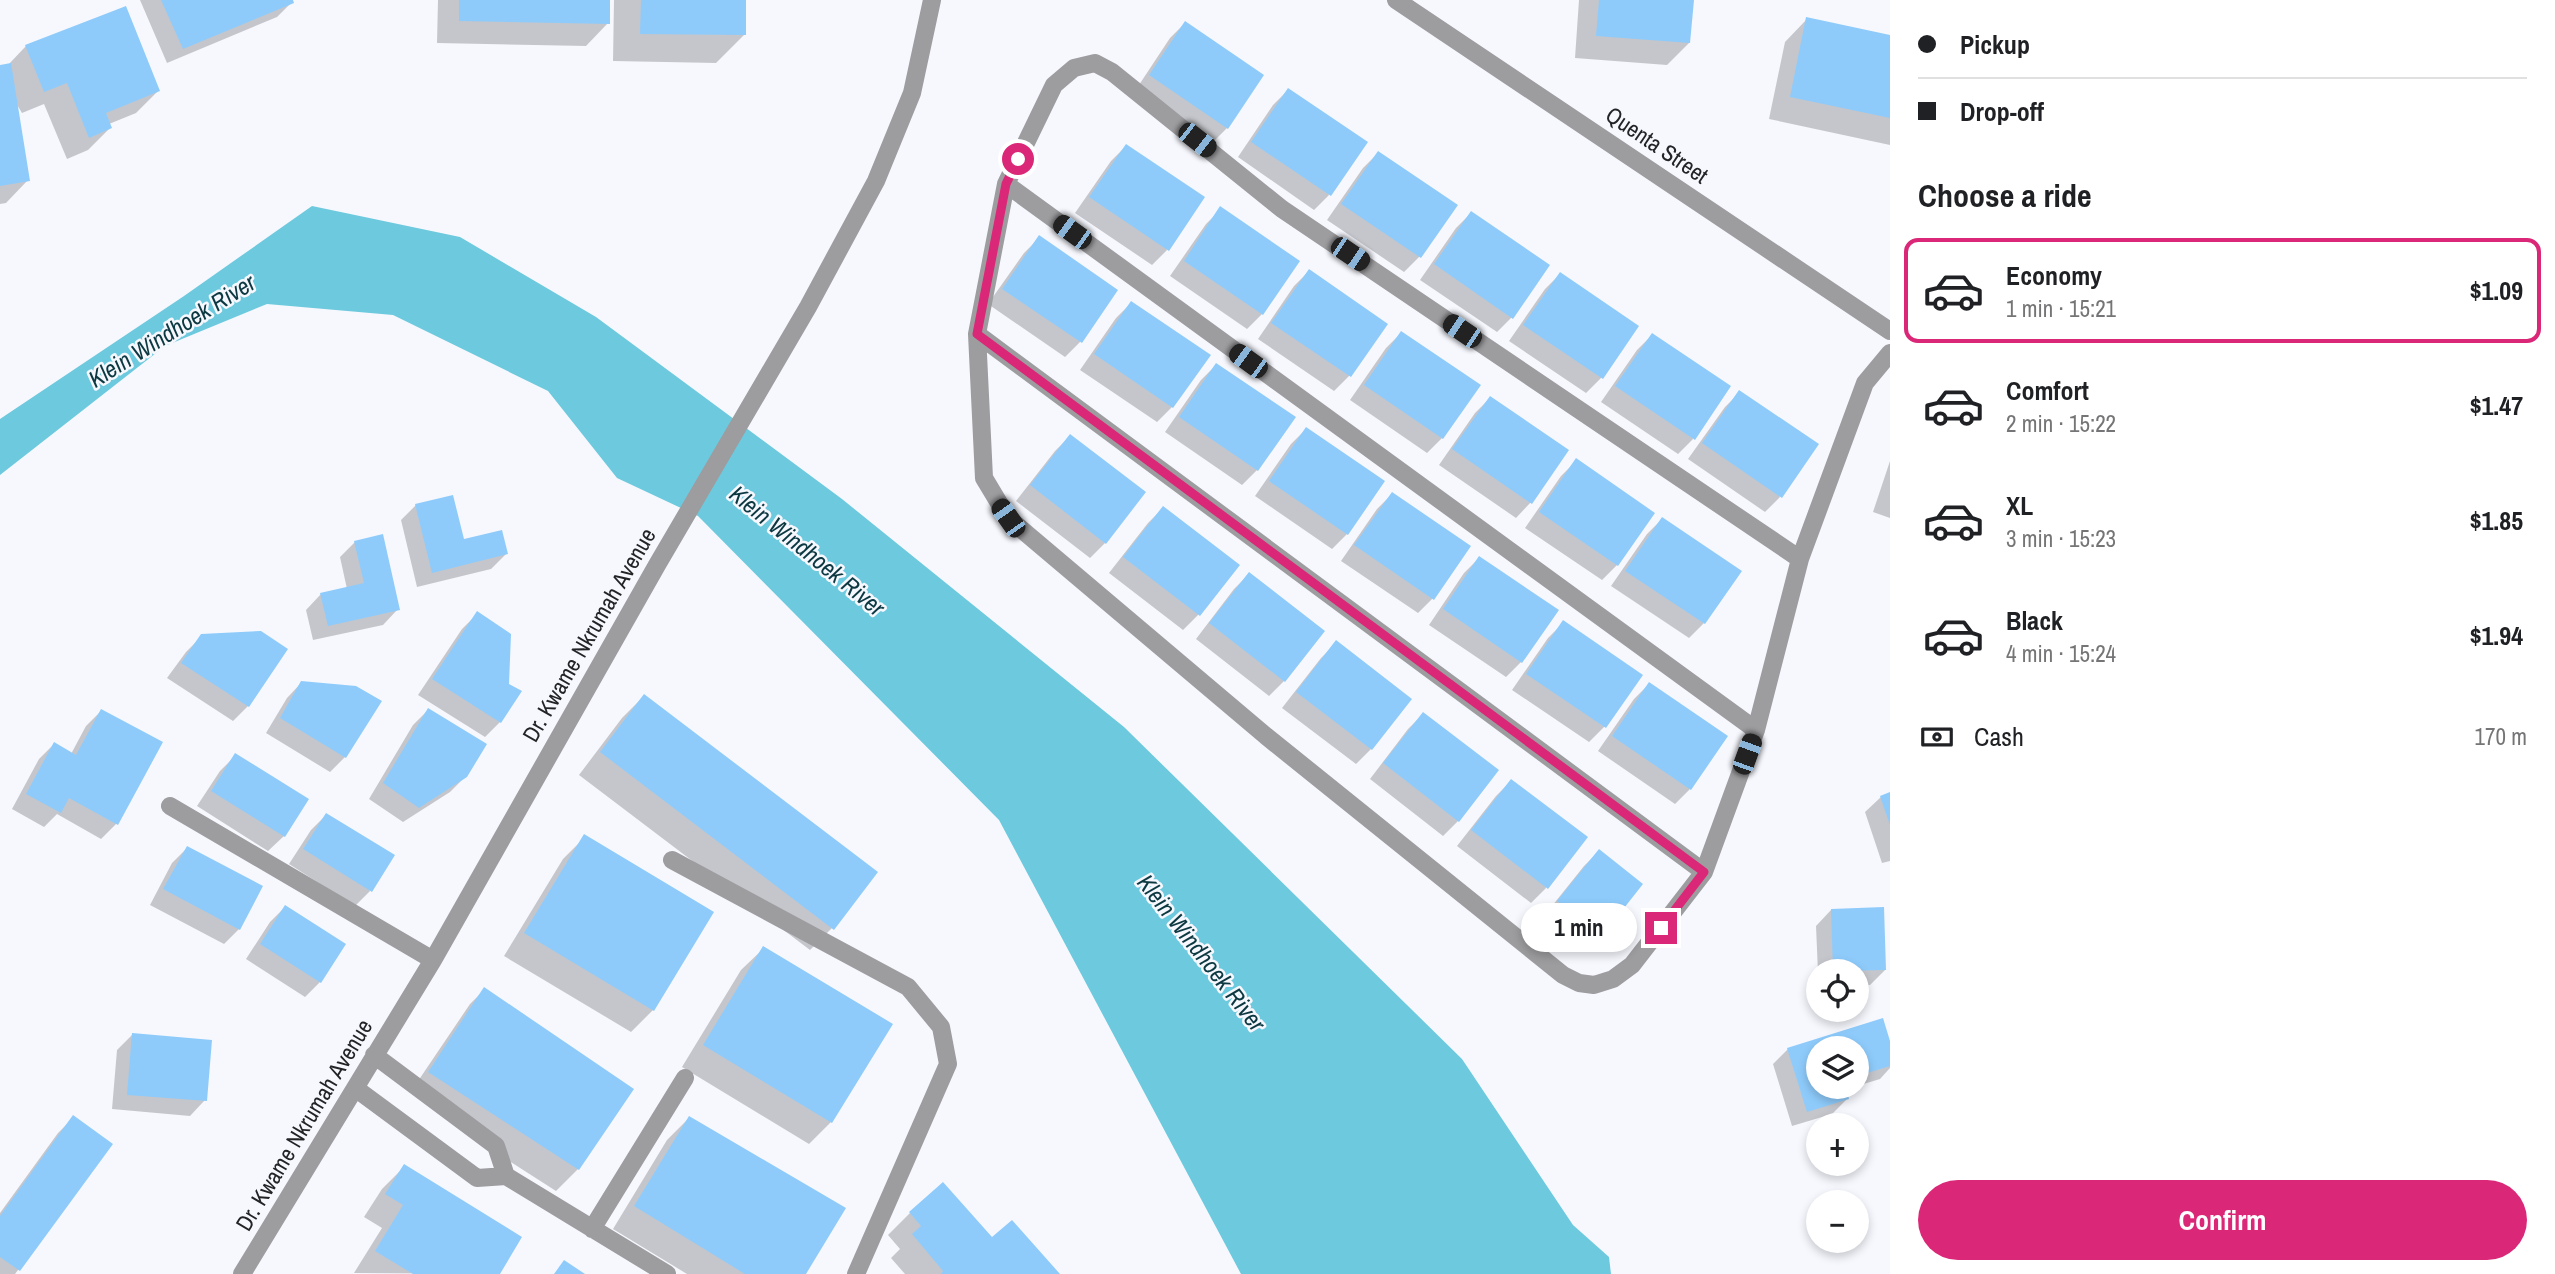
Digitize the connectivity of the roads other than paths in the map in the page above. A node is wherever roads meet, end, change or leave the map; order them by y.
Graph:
1 (932, 0) edge
2 (1396, 0) edge
3 (1006, 184) junction
4 (1890, 331) edge
5 (977, 334) junction
6 (1890, 353) edge
7 (1800, 559) junction
8 (1756, 730) junction
9 (170, 806) dead end
10 (672, 860) dead end
11 (1704, 872) junction
12 (433, 960) junction
13 (374, 1055) junction
14 (685, 1078) dead end
15 (355, 1088) junction
16 (506, 1176) junction
17 (592, 1229) junction
18 (242, 1274) edge
19 (667, 1274) edge
20 (856, 1274) edge

1 - 12 street, Dr. Kwame Nkrumah Avenue
2 - 4 street, Quenta Street
3 - 5 street
3 - 7 street
3 - 8 street
5 - 11 street
5 - 11 street
6 - 7 street
7 - 8 street
8 - 11 street
9 - 12 street
10 - 20 street
12 - 13 street, Dr. Kwame Nkrumah Avenue
13 - 15 street, Dr. Kwame Nkrumah Avenue
13 - 16 street
14 - 17 street
15 - 16 street
15 - 18 street, Dr. Kwame Nkrumah Avenue
16 - 17 street
17 - 19 street

